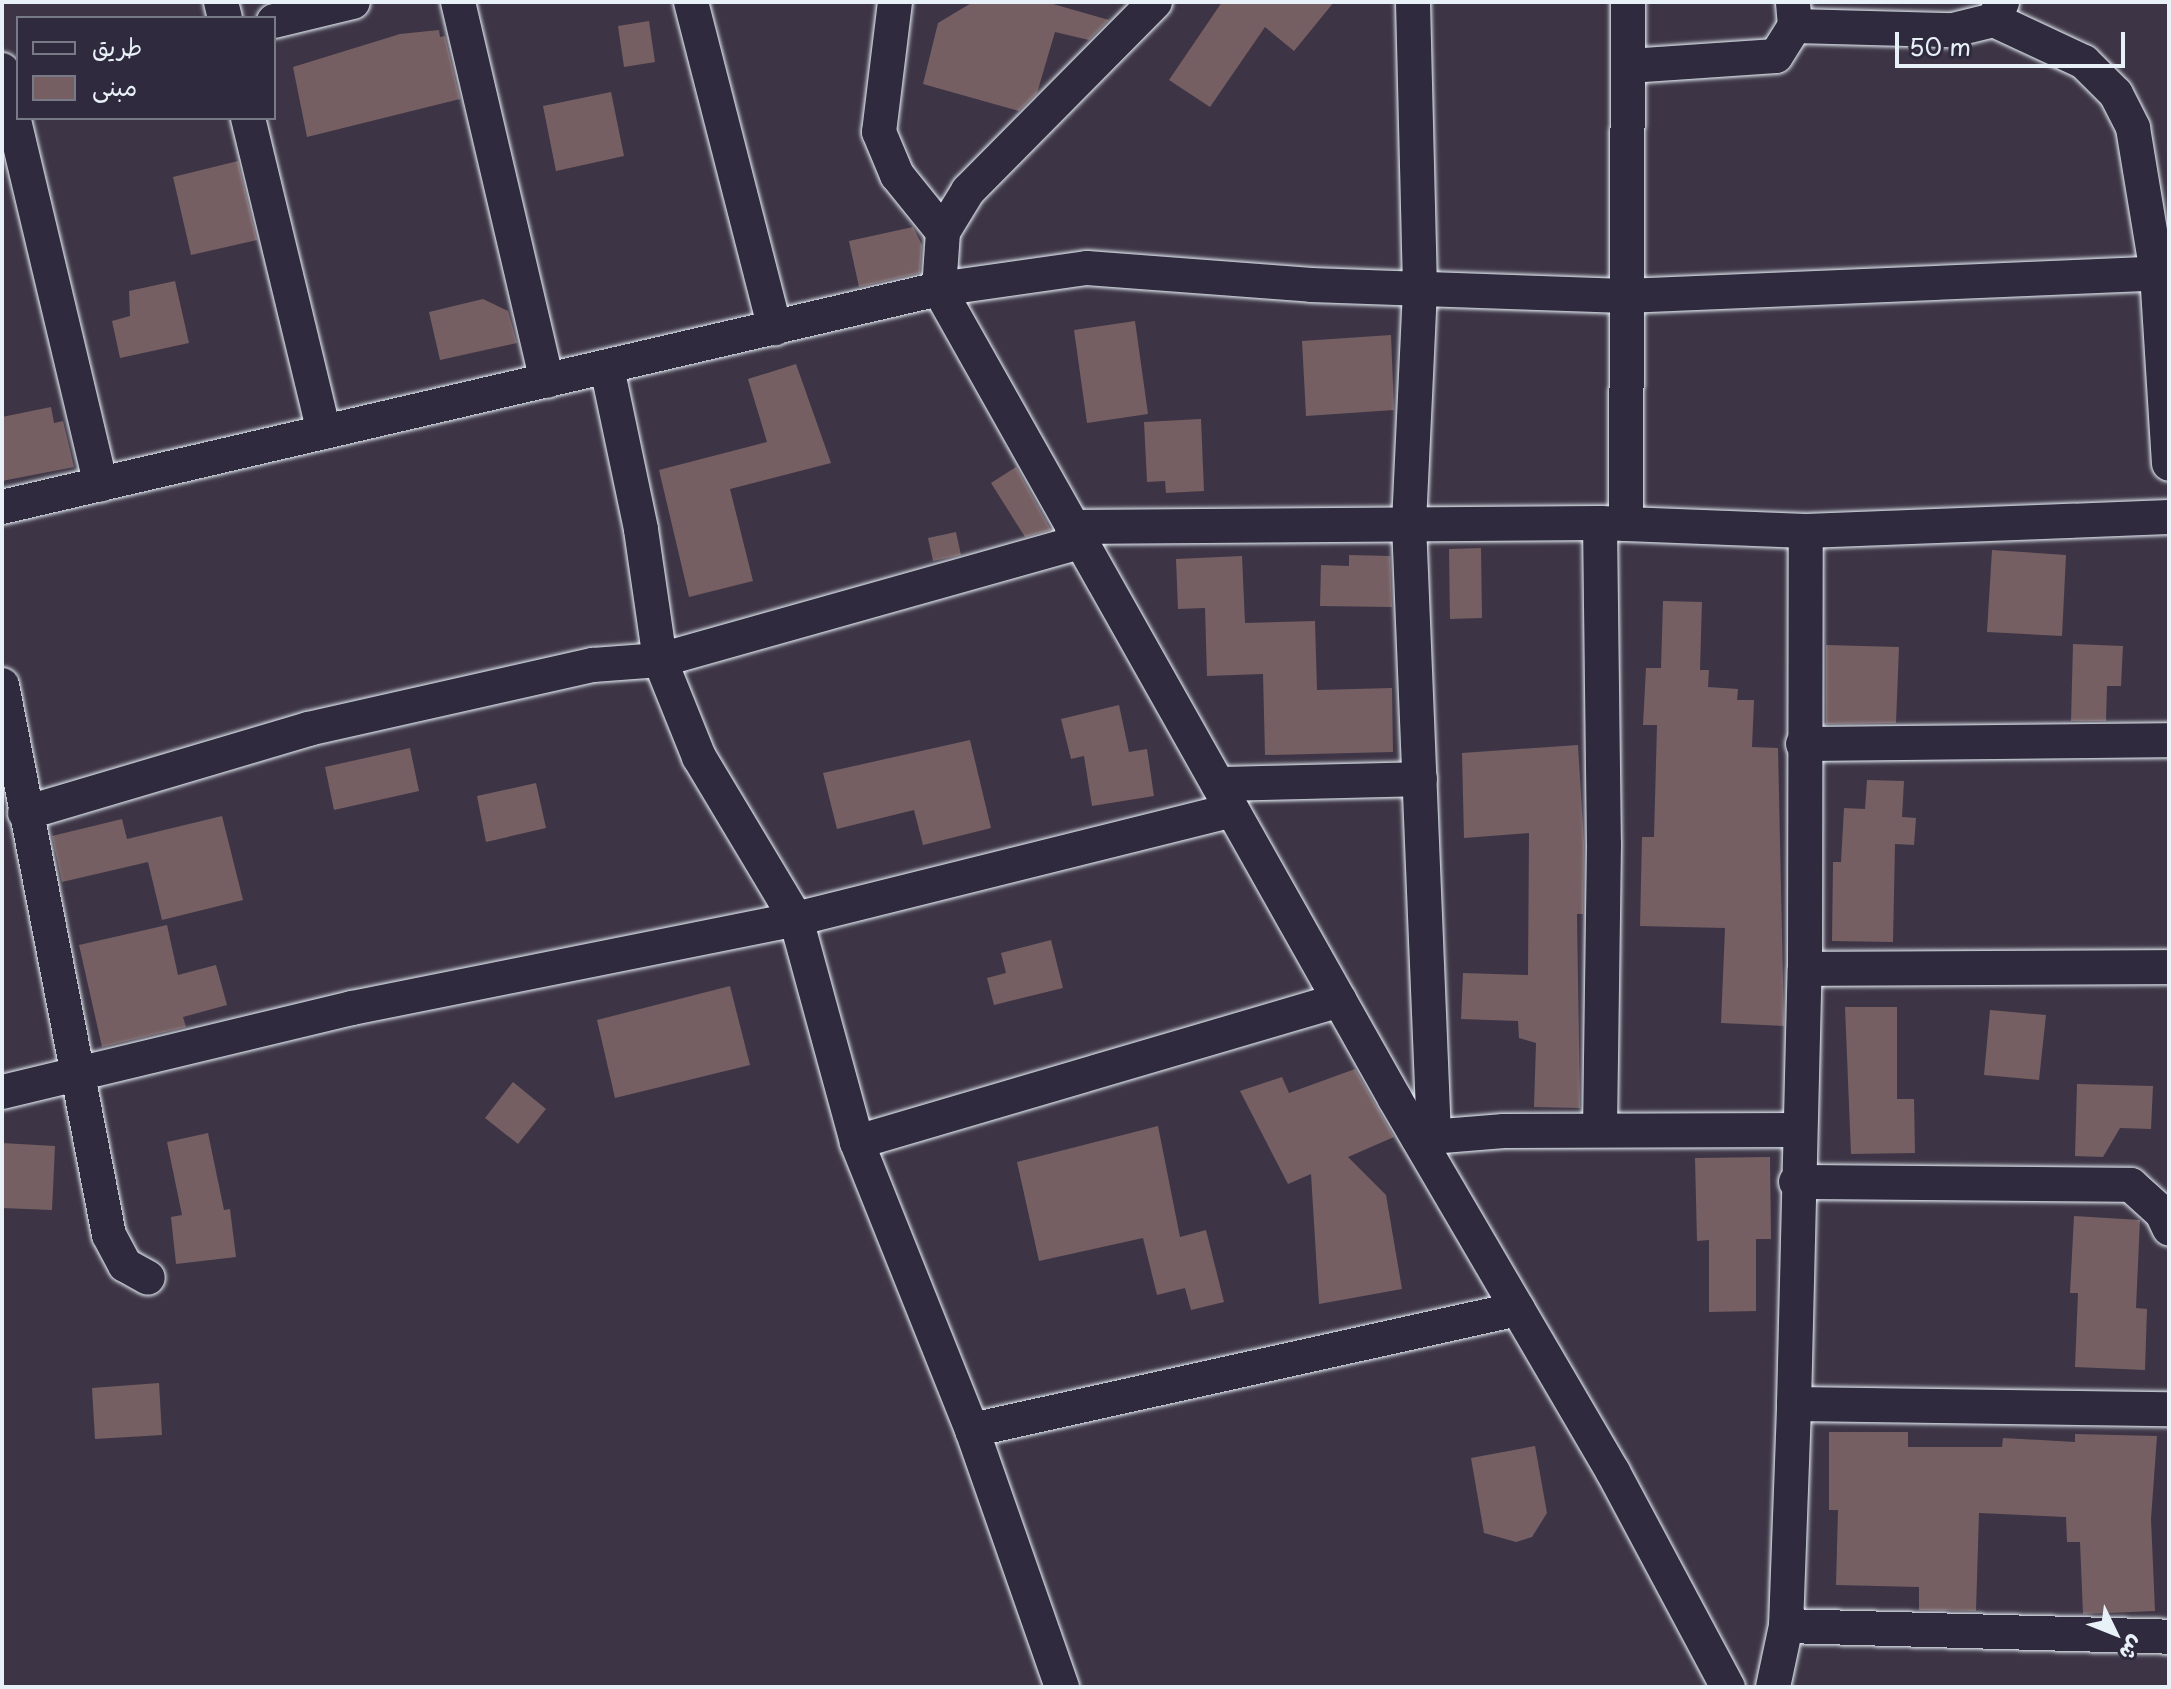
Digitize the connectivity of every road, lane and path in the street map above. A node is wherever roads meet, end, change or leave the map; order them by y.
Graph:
1 (353, 2) edge
2 (458, 2) edge
3 (691, 2) edge
4 (895, 2) edge
5 (1413, 2) edge
6 (1628, 2) edge
7 (1146, 7) edge
8 (1998, 11) edge
9 (1794, 14) edge
10 (276, 21) edge
11 (1629, 66) junction
12 (7, 82) edge
13 (248, 120) edge
14 (943, 232) junction
15 (2163, 273) edge
16 (939, 289) junction
17 (1420, 290) junction
18 (1625, 296) junction
19 (775, 328) junction
20 (607, 367) junction
21 (547, 381) junction
22 (324, 432) junction
23 (2169, 464) edge
24 (101, 484) junction
25 (2, 507) edge
26 (2169, 517) edge
27 (1613, 523) junction
28 (1409, 524) junction
29 (1806, 531) junction
30 (1076, 534) junction
31 (660, 660) junction
32 (2, 685) edge
33 (2169, 740) edge
34 (1803, 744) junction
35 (1420, 779) junction
36 (1225, 797) junction
37 (25, 813) junction
38 (796, 919) junction
39 (2169, 961) edge
40 (1805, 969) junction
41 (1340, 1000) junction
42 (81, 1075) junction
43 (2, 1092) edge
44 (1600, 1129) junction
45 (1798, 1130) junction
46 (1426, 1137) junction
47 (857, 1142) junction
48 (1796, 1182) junction
49 (2169, 1228) edge
50 (148, 1278) dead end
51 (1518, 1309) junction
52 (1794, 1404) junction
53 (2169, 1409) edge
54 (972, 1430) junction
55 (1786, 1626) junction
56 (2169, 1637) edge
57 (1062, 1687) edge
58 (1728, 1687) edge
59 (1773, 1687) edge

1 - 10 street
2 - 21 street
3 - 19 street
4 - 14 street
5 - 17 street
6 - 11 street
7 - 14 street
8 - 9 street
8 - 15 street
9 - 11 street
11 - 18 street
12 - 24 street
13 - 22 street
14 - 16 street
15 - 18 street
15 - 23 street
16 - 17 street
16 - 19 street
16 - 30 street
17 - 18 street
17 - 28 street
18 - 27 street
19 - 20 street
20 - 21 street
20 - 31 street
21 - 22 street
22 - 24 street
24 - 25 street
26 - 29 street
27 - 28 street
27 - 29 street
27 - 44 street
28 - 30 street
28 - 35 street
29 - 34 street
30 - 31 street
30 - 36 street
31 - 37 street
31 - 38 street
32 - 37 street
33 - 34 street
34 - 40 street
35 - 36 street
35 - 46 street
36 - 38 street
36 - 41 street
37 - 42 street
38 - 42 street
38 - 47 street
39 - 40 street
40 - 45 street
41 - 46 street
41 - 47 street
42 - 43 street
42 - 50 street
44 - 45 street
44 - 46 street
45 - 48 street
46 - 51 street
47 - 54 street
48 - 49 street
48 - 52 street
51 - 54 street
51 - 58 street
52 - 53 street
52 - 55 street
54 - 57 street
55 - 56 street
55 - 59 street

